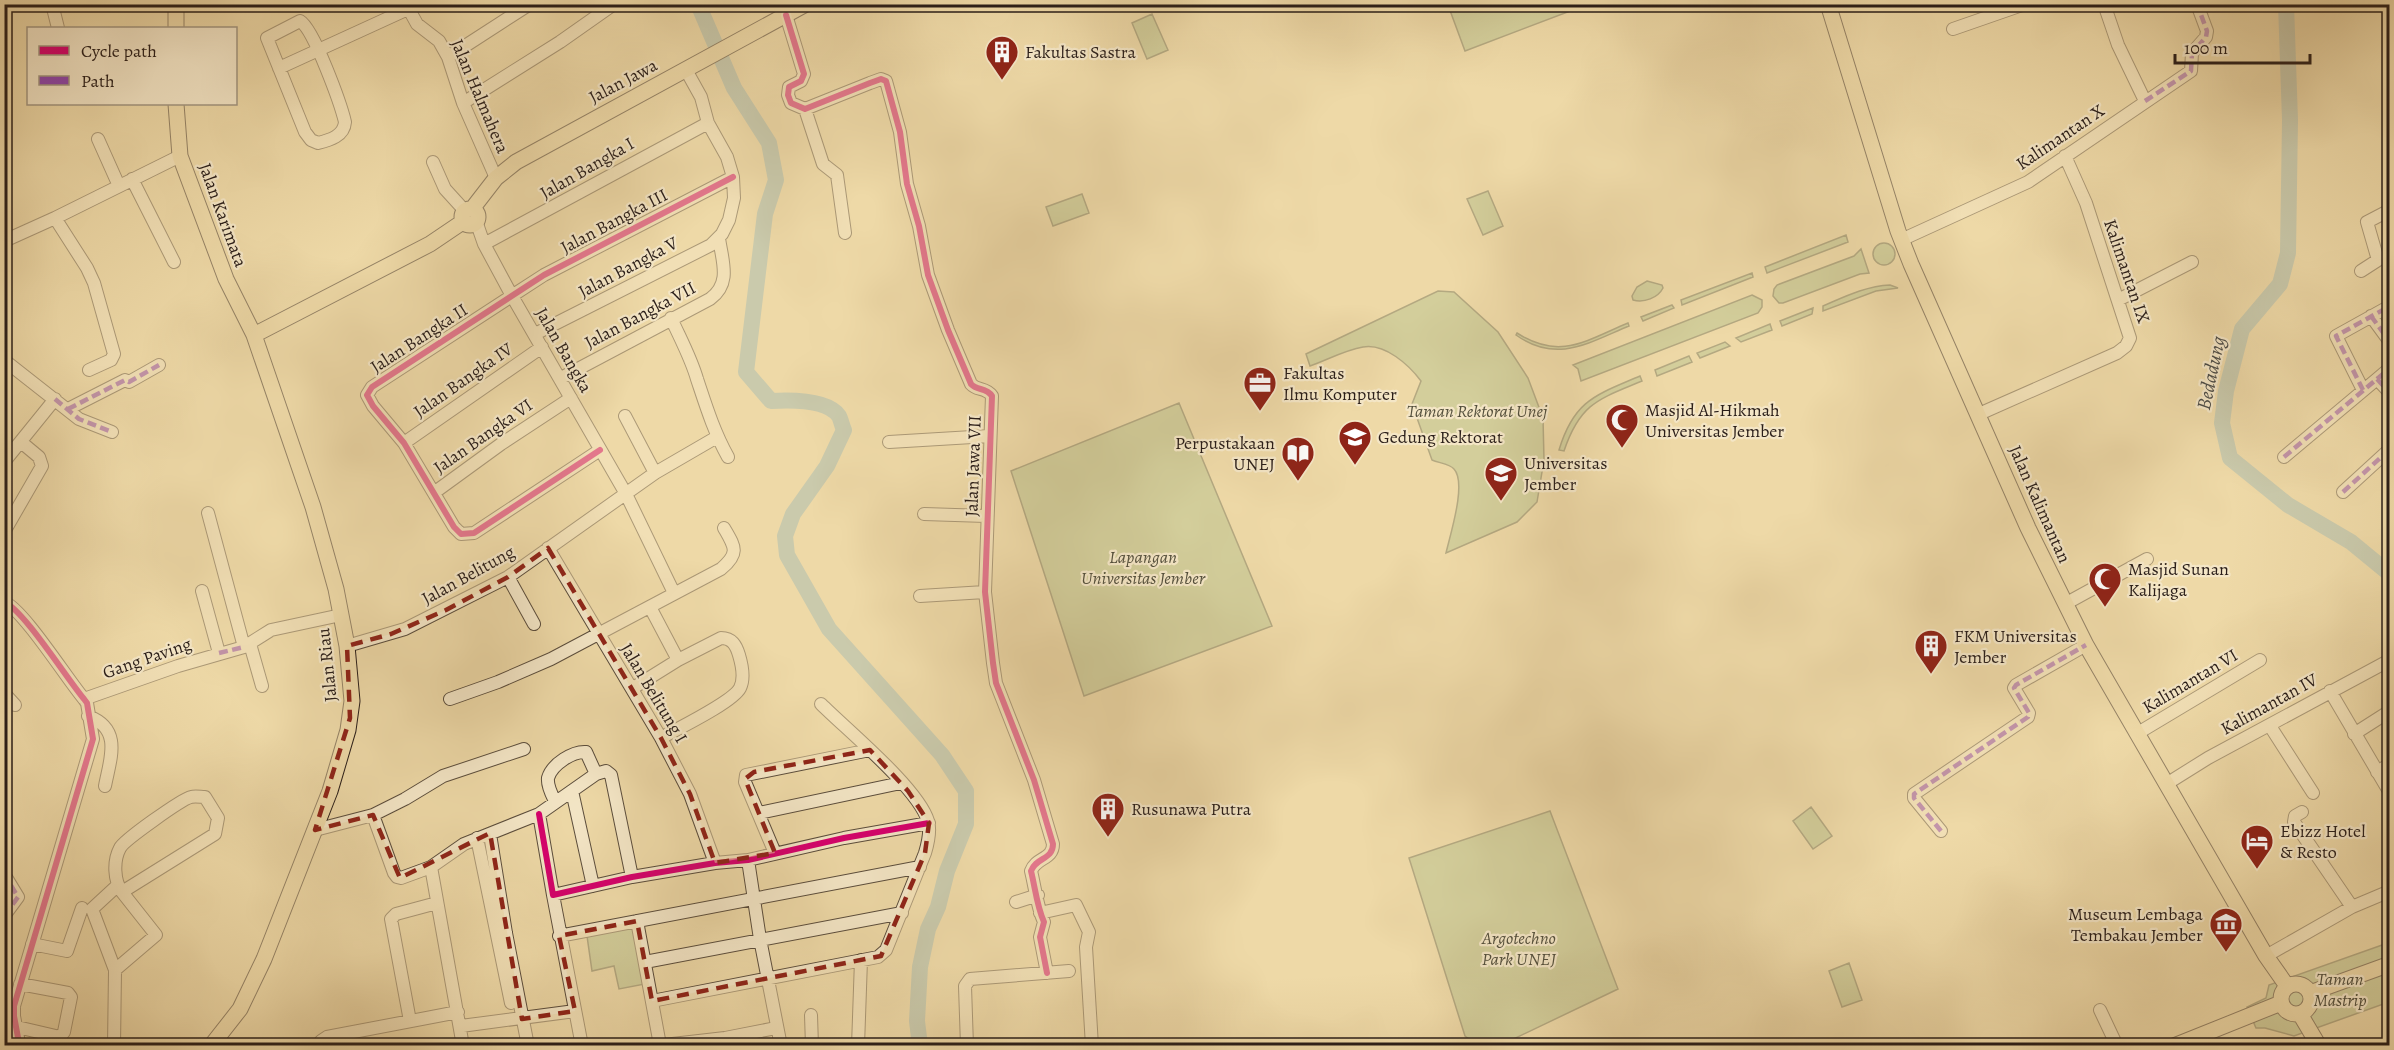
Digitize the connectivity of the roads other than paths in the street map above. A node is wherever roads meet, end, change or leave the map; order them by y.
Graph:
1 (52, 4) edge
2 (176, 4) edge
3 (530, 4) edge
4 (614, 4) edge
5 (806, 4) edge
6 (1828, 4) edge
7 (2025, 4) edge
8 (2104, 4) edge
9 (2197, 4) edge
10 (407, 7) edge
11 (786, 15) junction
12 (58, 27) edge
13 (176, 27) edge
14 (1953, 29) dead end
15 (318, 50) junction
16 (447, 57) junction
17 (691, 67) junction
18 (279, 68) junction
19 (2145, 101) junction
20 (463, 103) junction
21 (176, 105) edge
22 (805, 109) junction
23 (708, 123) junction
24 (98, 139) dead end
25 (180, 156) junction
26 (2065, 156) junction
27 (433, 162) dead end
28 (733, 177) junction
29 (496, 178) junction
30 (132, 179) junction
31 (118, 186) junction
32 (2390, 210) edge
33 (469, 216) junction
34 (55, 218) junction
35 (845, 233) dead end
36 (719, 238) junction
37 (1902, 240) junction
38 (4, 241) edge
39 (484, 244) junction
40 (174, 262) dead end
41 (2192, 262) dead end
42 (2361, 271) dead end
43 (512, 296) junction
44 (2118, 300) junction
45 (2390, 306) edge
46 (2371, 316) junction
47 (671, 318) junction
48 (534, 334) junction
49 (254, 335) junction
50 (2390, 342) edge
51 (542, 347) junction
52 (4, 360) edge
53 (159, 365) dead end
54 (2390, 368) edge
55 (89, 370) dead end
56 (561, 378) junction
57 (2377, 379) junction
58 (2363, 390) junction
59 (2390, 393) edge
60 (571, 398) junction
61 (55, 399) junction
62 (68, 409) junction
63 (1979, 414) junction
64 (625, 416) dead end
65 (112, 432) dead end
66 (989, 436) junction
67 (717, 437) junction
68 (21, 442) junction
69 (889, 442) dead end
70 (404, 443) junction
71 (2390, 449) edge
72 (600, 450) junction
73 (728, 457) dead end
74 (2284, 457) dead end
75 (4, 462) edge
76 (655, 472) junction
77 (435, 492) junction
78 (2343, 492) dead end
79 (626, 494) junction
80 (208, 513) dead end
81 (924, 514) dead end
82 (986, 516) junction
83 (5, 528) edge
84 (724, 528) dead end
85 (548, 548) junction
86 (2147, 559) dead end
87 (508, 577) junction
88 (202, 591) dead end
89 (985, 592) junction
90 (674, 593) junction
91 (920, 596) dead end
92 (4, 602) edge
93 (2065, 604) junction
94 (650, 607) junction
95 (341, 615) junction
96 (534, 624) dead end
97 (598, 634) junction
98 (247, 645) junction
99 (2086, 645) junction
100 (347, 646) junction
101 (219, 653) junction
102 (678, 660) junction
103 (2260, 660) dead end
104 (2390, 660) edge
105 (262, 686) dead end
106 (633, 688) junction
107 (2330, 691) junction
108 (4, 693) edge
109 (84, 699) junction
110 (450, 699) dead end
111 (15, 705) dead end
112 (821, 705) dead end
113 (2390, 711) edge
114 (88, 716) junction
115 (2270, 726) junction
116 (2138, 733) junction
117 (2354, 734) junction
118 (661, 738) junction
119 (524, 748) dead end
120 (870, 750) junction
121 (2390, 764) edge
122 (2377, 772) junction
123 (596, 774) junction
124 (901, 783) junction
125 (2168, 783) junction
126 (105, 786) dead end
127 (572, 790) junction
128 (2313, 793) dead end
129 (2390, 794) edge
130 (555, 801) junction
131 (2302, 812) dead end
132 (759, 813) junction
133 (538, 814) junction
134 (372, 815) junction
135 (929, 823) junction
136 (315, 830) junction
137 (1941, 831) dead end
138 (490, 834) junction
139 (477, 838) junction
140 (775, 854) junction
141 (748, 860) junction
142 (715, 863) junction
143 (430, 867) junction
144 (920, 867) junction
145 (4, 874) edge
146 (632, 877) junction
147 (593, 886) junction
148 (120, 889) junction
149 (2390, 891) edge
150 (553, 895) junction
151 (1038, 895) junction
152 (753, 898) junction
153 (1016, 902) dead end
154 (437, 903) junction
155 (82, 908) dead end
156 (2352, 908) junction
157 (902, 913) junction
158 (1040, 913) junction
159 (4, 916) edge
160 (637, 921) junction
161 (502, 934) junction
162 (559, 936) junction
163 (760, 939) junction
164 (32, 944) junction
165 (2266, 956) junction
166 (861, 960) junction
167 (645, 962) junction
168 (2390, 964) edge
169 (115, 970) junction
170 (1069, 971) dead end
171 (1047, 973) junction
172 (768, 979) junction
173 (20, 984) junction
174 (2287, 986) junction
175 (2310, 993) junction
176 (652, 1001) junction
177 (2281, 1003) junction
178 (2100, 1010) dead end
179 (575, 1011) junction
180 (458, 1012) junction
181 (2300, 1014) junction
182 (811, 1015) dead end
183 (518, 1019) junction
184 (410, 1021) junction
185 (461, 1026) junction
186 (776, 1028) junction
187 (13, 1038) edge
188 (658, 1045) edge
189 (114, 1046) edge
190 (211, 1046) edge
191 (321, 1046) edge
192 (463, 1046) edge
193 (520, 1046) edge
194 (528, 1046) edge
195 (582, 1046) edge
196 (781, 1046) edge
197 (812, 1046) edge
198 (858, 1046) edge
199 (967, 1046) edge
200 (1092, 1046) edge
201 (2117, 1046) edge
202 (2174, 1046) edge
203 (2319, 1046) edge

1 - 12 street
2 - 13 main road
3 - 16 street
4 - 20 street
5 - 11 main road, Jalan Jawa
6 - 37 main road, Jalan Kalimantan
7 - 14 street
8 - 19 street
9 - 19 street, Kalimantan X
10 - 15 street
10 - 16 street, Jalan Halmahera
11 - 17 main road, Jalan Jawa
11 - 22 street
15 - 18 street
15 - 18 street
15 - 18 street
16 - 20 street, Jalan Halmahera
17 - 23 street
17 - 29 main road, Jalan Jawa
19 - 26 street, Kalimantan X
20 - 29 street, Jalan Halmahera
21 - 25 main road, Jalan Karimata
22 - 35 street
22 - 66 street, Jalan Jawa VII
23 - 28 street
23 - 39 street, Jalan Bangka I
24 - 31 street
25 - 30 street
25 - 49 main road, Jalan Karimata
26 - 37 street, Kalimantan X
26 - 44 street, Kalimantan IX
27 - 33 street
28 - 36 street, Jalan Bangka V
28 - 43 street, Jalan Bangka III
29 - 33 main road, Jalan Jawa
30 - 31 street
30 - 40 street
31 - 34 street
32 - 42 street
33 - 39 street, Jalan Bangka
33 - 49 main road, Jalan Jawa
34 - 38 street
34 - 55 street
36 - 47 street, Jalan Bangka VII
36 - 48 street, Jalan Bangka V
37 - 63 main road, Jalan Kalimantan
39 - 43 street, Jalan Bangka
41 - 44 street
43 - 48 street, Jalan Bangka
43 - 70 street, Jalan Bangka II
44 - 63 street, Kalimantan IX
45 - 46 street
46 - 50 street
46 - 58 street
47 - 56 street, Jalan Bangka VII
47 - 67 street
48 - 51 street, Jalan Bangka
49 - 95 main road, Jalan Riau
51 - 56 street, Jalan Bangka
51 - 70 street, Jalan Bangka IV
52 - 61 street
53 - 62 street
54 - 57 street
56 - 60 street, Jalan Bangka
57 - 58 street
57 - 59 street
58 - 74 street
60 - 72 street, Jalan Bangka
60 - 77 street, Jalan Bangka VI
61 - 62 street
61 - 68 street
62 - 65 street
63 - 93 main road, Jalan Kalimantan
64 - 76 street
66 - 69 street
66 - 82 street, Jalan Jawa VII
67 - 73 street
67 - 76 street, Jalan Belitung
68 - 75 street
68 - 83 street
70 - 77 street, Jalan Bangka VI
71 - 78 street
72 - 77 street
72 - 79 street, Jalan Bangka
76 - 79 street, Jalan Belitung
79 - 85 street, Jalan Belitung
79 - 90 street, Jalan Bangka
80 - 98 street
81 - 82 street
82 - 89 street, Jalan Jawa VII
84 - 90 street
85 - 87 street, Jalan Belitung
85 - 97 street, Jalan Belitung I
86 - 93 street
87 - 96 street
87 - 100 street, Jalan Belitung
88 - 101 street
89 - 91 street
89 - 151 street, Jalan Jawa VII
90 - 94 street
92 - 109 street
93 - 99 main road, Jalan Kalimantan
94 - 97 street
94 - 102 street
95 - 98 street, Gang Paving
95 - 100 main road, Jalan Riau
97 - 106 street, Jalan Belitung I
97 - 110 street
98 - 101 street, Gang Paving
98 - 105 street
99 - 116 main road, Jalan Kalimantan
99 - 137 street
100 - 136 main road, Jalan Riau
101 - 109 street, Gang Paving
102 - 106 street
102 - 118 street
103 - 116 street, Kalimantan VI
104 - 107 street, Kalimantan IV
106 - 118 street, Jalan Belitung I
107 - 115 street, Kalimantan IV
107 - 117 street
108 - 111 street
109 - 114 street
112 - 120 street
113 - 117 street
114 - 126 street
114 - 164 street
115 - 125 street, Kalimantan IV
115 - 128 street
116 - 125 main road, Jalan Kalimantan
117 - 122 street
118 - 142 street, Jalan Belitung I
119 - 134 street
120 - 124 street
120 - 132 street
121 - 122 street
122 - 129 street
123 - 127 street
123 - 130 street
123 - 146 street
124 - 132 street
124 - 135 street
125 - 165 main road, Jalan Kalimantan
127 - 130 street
127 - 147 street
130 - 133 street
131 - 156 street
132 - 140 street
133 - 138 street
133 - 150 street
134 - 136 street
134 - 143 street
135 - 140 street
135 - 144 street
136 - 190 main road, Jalan Riau
138 - 139 street
138 - 161 street
139 - 143 street
139 - 161 street
140 - 141 street
141 - 142 street
141 - 152 street
142 - 146 street
143 - 154 street
144 - 152 street
144 - 157 street
145 - 159 street
146 - 147 street
147 - 150 street
148 - 148 street
148 - 169 street
148 - 169 street
149 - 156 street
150 - 162 street
151 - 153 street
151 - 158 street, Jalan Jawa VII
152 - 160 street
152 - 163 street
154 - 180 street
154 - 184 street
155 - 164 street
156 - 165 street
157 - 163 street
157 - 166 street
158 - 171 street, Jalan Jawa VII
158 - 200 street
160 - 162 street
160 - 167 street
161 - 183 street
162 - 179 street
163 - 167 street
163 - 172 street
164 - 173 street
165 - 174 main road, Jalan Kalimantan
166 - 172 street
166 - 198 street
167 - 176 street
168 - 175 main road
169 - 189 street
170 - 171 street
171 - 199 street
172 - 176 street
172 - 186 street
173 - 187 street
173 - 187 street
174 - 175 main road
174 - 177 main road
175 - 181 main road
176 - 188 street
177 - 181 main road
177 - 202 main road
178 - 201 street
179 - 183 street
179 - 195 street
180 - 184 street
180 - 185 street
181 - 203 main road
182 - 197 street
183 - 185 street
183 - 193 street
183 - 194 street
184 - 191 street
185 - 192 street
186 - 188 street
186 - 196 street

